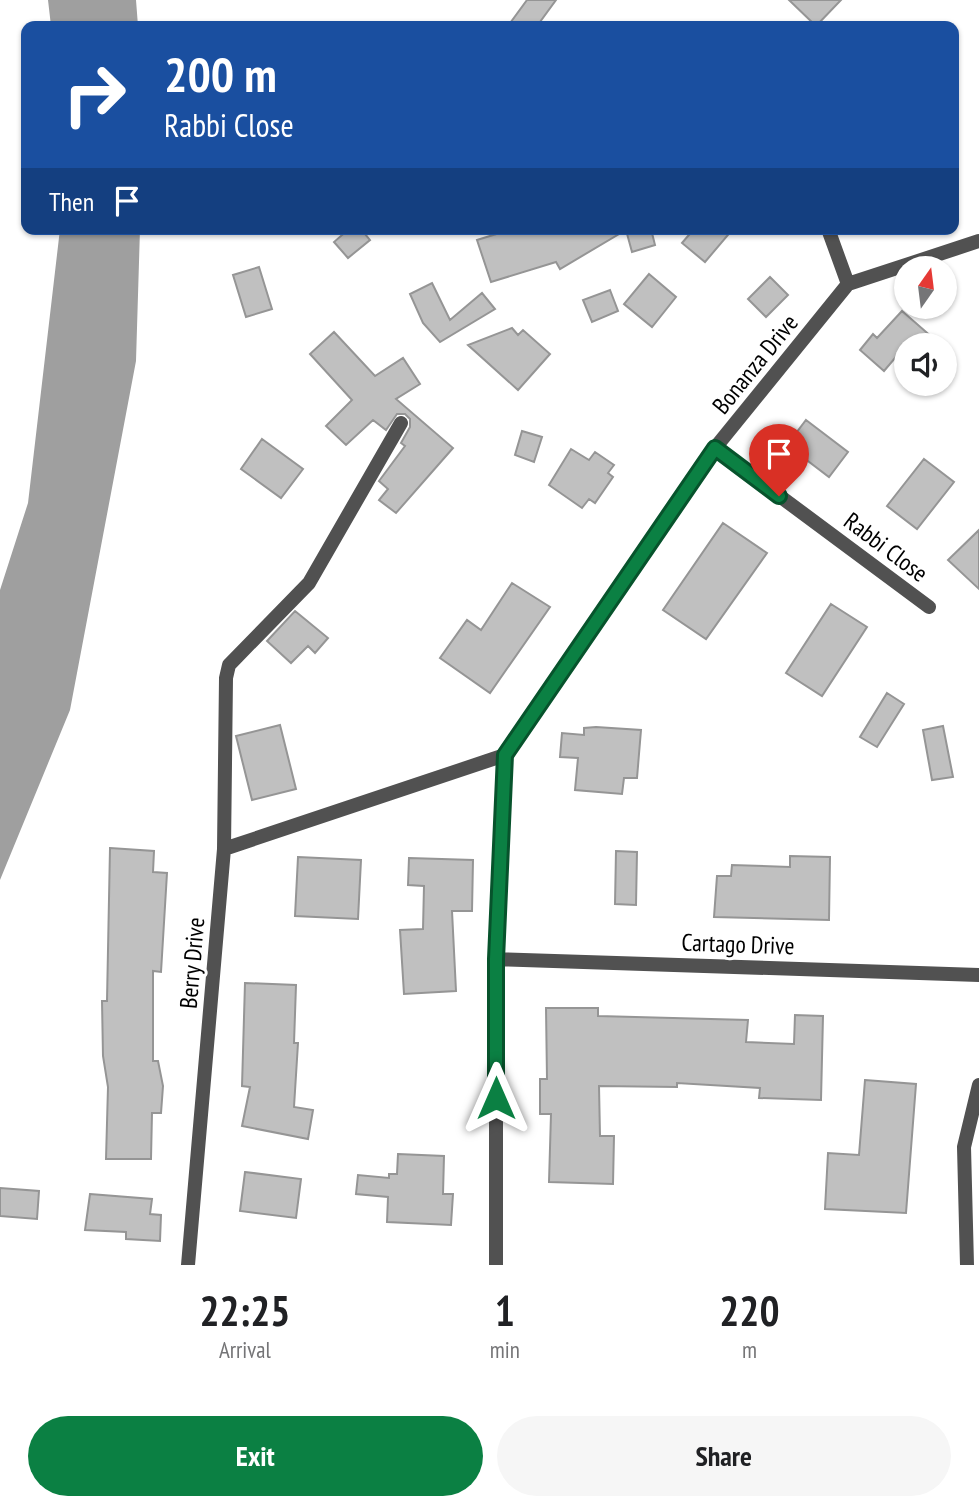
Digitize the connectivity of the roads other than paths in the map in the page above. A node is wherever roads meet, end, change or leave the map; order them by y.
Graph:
1 (830, 235) edge
2 (979, 241) edge
3 (848, 285) junction
4 (401, 423) dead end
5 (715, 448) junction
6 (929, 607) dead end
7 (505, 755) junction
8 (225, 849) junction
9 (496, 959) junction
10 (979, 975) edge
11 (979, 1086) edge
12 (973, 1204) edge
13 (188, 1265) edge
14 (496, 1265) edge
15 (967, 1265) edge

1 - 3 street
2 - 3 street
3 - 5 street, Bonanza Drive
4 - 8 street, Berry Drive
5 - 6 street, Rabbi Close
5 - 7 street, Bonanza Drive
7 - 8 street
7 - 9 street
8 - 13 street, Berry Drive
9 - 10 street, Cartago Drive
9 - 14 street
11 - 12 street
12 - 15 street

